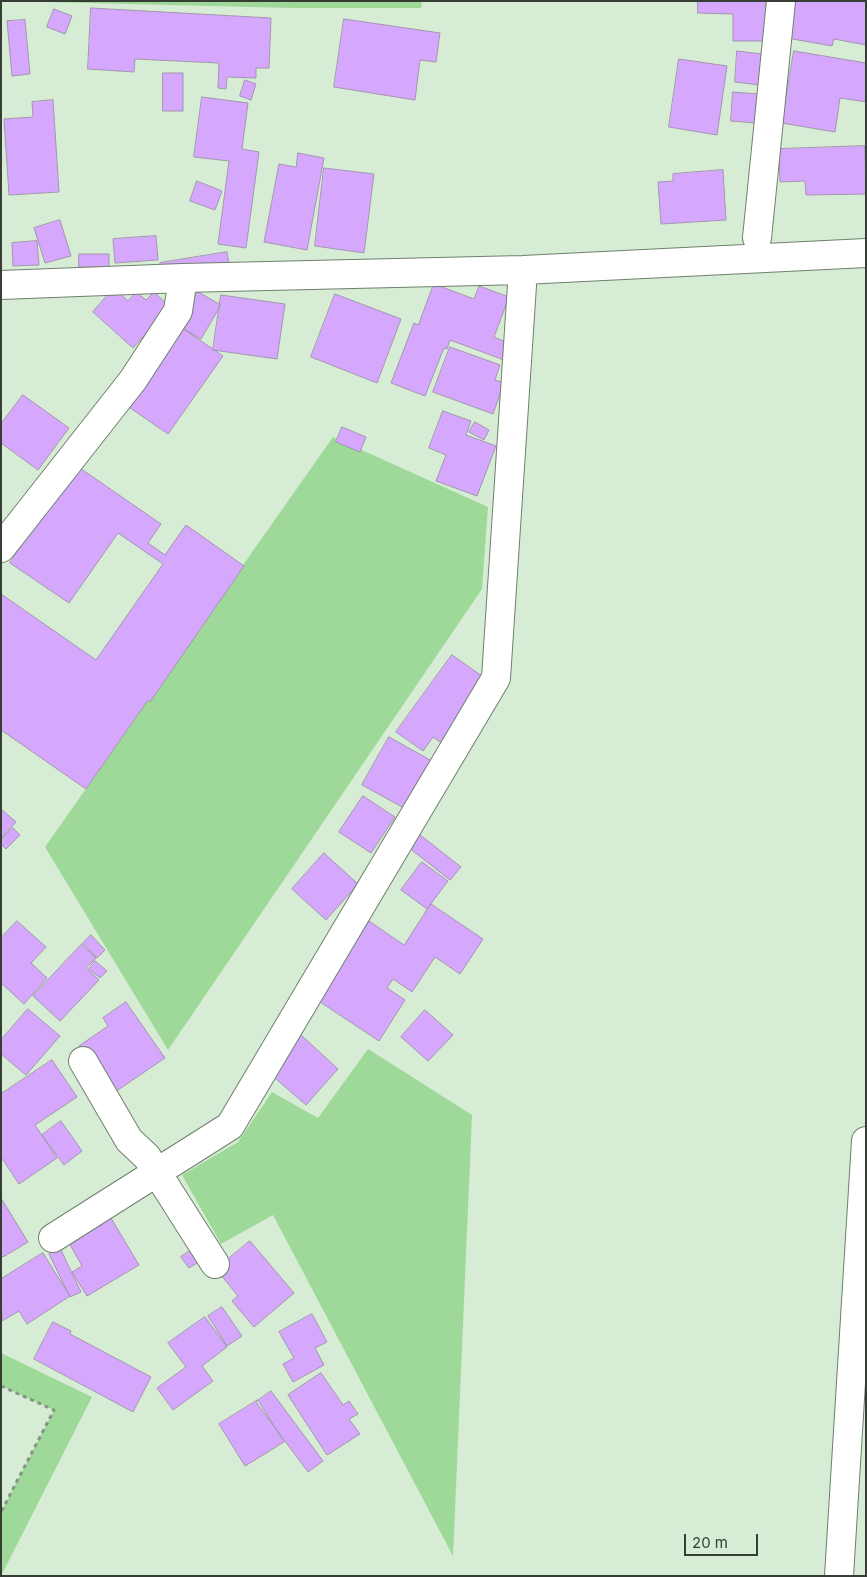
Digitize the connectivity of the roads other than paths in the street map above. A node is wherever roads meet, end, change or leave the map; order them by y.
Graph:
1 (781, 1) edge
2 (757, 238) dead end
3 (866, 253) edge
4 (523, 270) junction
5 (183, 278) junction
6 (1, 285) edge
7 (1, 548) edge
8 (83, 1061) dead end
9 (866, 1141) edge
10 (156, 1172) junction
11 (53, 1238) dead end
12 (215, 1264) dead end
13 (839, 1576) edge

1 - 2 street
3 - 4 street
4 - 5 street
4 - 10 street
5 - 6 street
5 - 7 street
8 - 10 street
9 - 13 street
10 - 11 street
10 - 12 street

